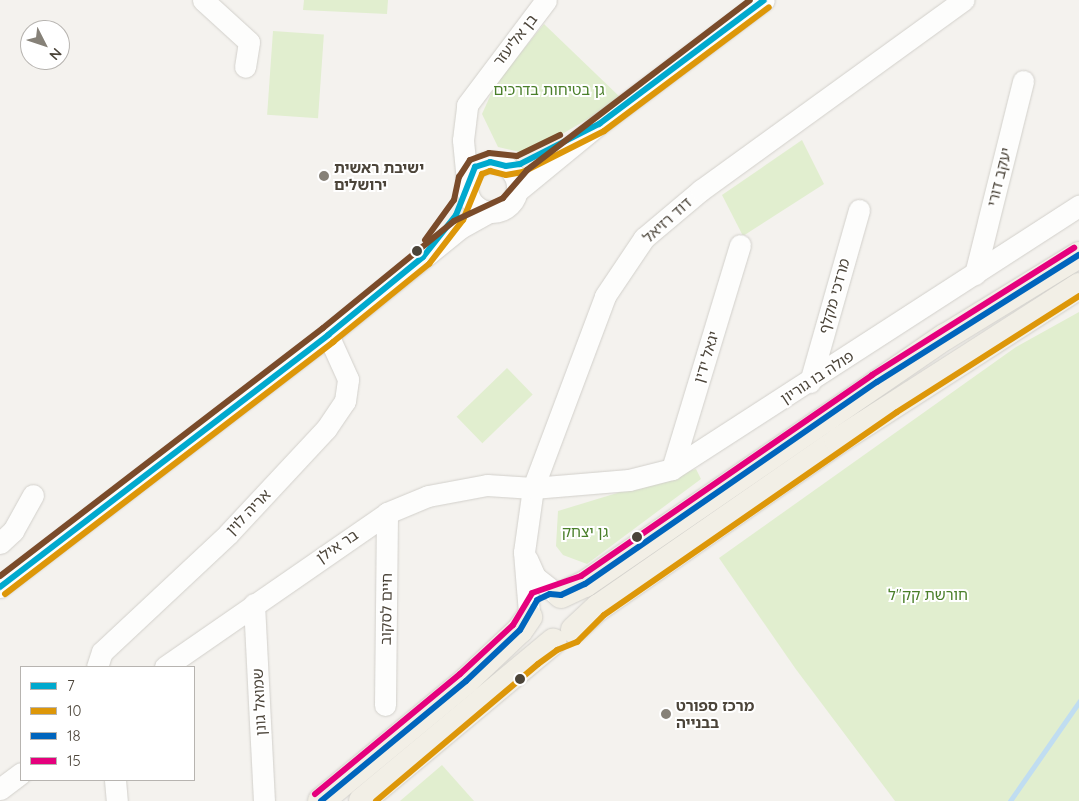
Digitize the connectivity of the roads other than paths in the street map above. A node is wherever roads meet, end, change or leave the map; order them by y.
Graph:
1 (203, 0) edge
2 (546, 0) edge
3 (764, 0) edge
4 (964, 0) edge
5 (245, 67) dead end
6 (1023, 81) dead end
7 (467, 106) junction
8 (598, 124) junction
9 (502, 164) junction
10 (467, 187) junction
11 (516, 192) junction
12 (1079, 206) edge
13 (859, 210) dead end
14 (491, 212) junction
15 (740, 245) dead end
16 (1079, 255) edge
17 (423, 257) junction
18 (975, 274) junction
19 (1079, 286) edge
20 (328, 335) junction
21 (810, 382) junction
22 (672, 469) junction
23 (533, 488) junction
24 (33, 495) dead end
25 (387, 512) junction
26 (0, 543) edge
27 (524, 552) junction
28 (0, 587) edge
29 (559, 594) junction
30 (254, 604) junction
31 (529, 615) junction
32 (564, 636) junction
33 (97, 666) edge
34 (167, 666) edge
35 (385, 705) dead end
36 (20, 774) edge
37 (115, 781) edge
38 (0, 789) edge
39 (117, 801) edge
40 (264, 801) edge
41 (321, 801) edge
42 (362, 801) edge

1 - 5 street
2 - 7 street, בן אליעזר
3 - 8 street
4 - 23 street, דוד רזיאל
6 - 18 street, יעקב דורי
7 - 9 street
7 - 10 street, בן אליעזר
8 - 9 street
8 - 11 street
9 - 10 street
9 - 11 street
10 - 14 street
10 - 17 street
11 - 14 street
12 - 18 street, פולה בו גוריון
13 - 21 street, מרדכי מקלף
14 - 17 street
15 - 22 street, יגאל ידין
16 - 29 main road
17 - 20 street
18 - 21 street, פולה בו גוריון
19 - 32 main road
20 - 28 street
20 - 33 street, אריה לוין
21 - 22 street, פולה בו גוריון
22 - 23 street, פולה בו גוריון
23 - 25 street, בר אילן
23 - 27 street, דוד רזיאל
24 - 26 street
25 - 30 street, בר אילן
25 - 35 street, חיים לסקוב
27 - 29 street
27 - 31 street, דוד רזיאל
29 - 31 main road
29 - 32 main road
30 - 34 street, בר אילן
30 - 40 street, שמואל גונן
31 - 32 main road
31 - 41 main road
32 - 42 main road
36 - 38 street
37 - 39 street

